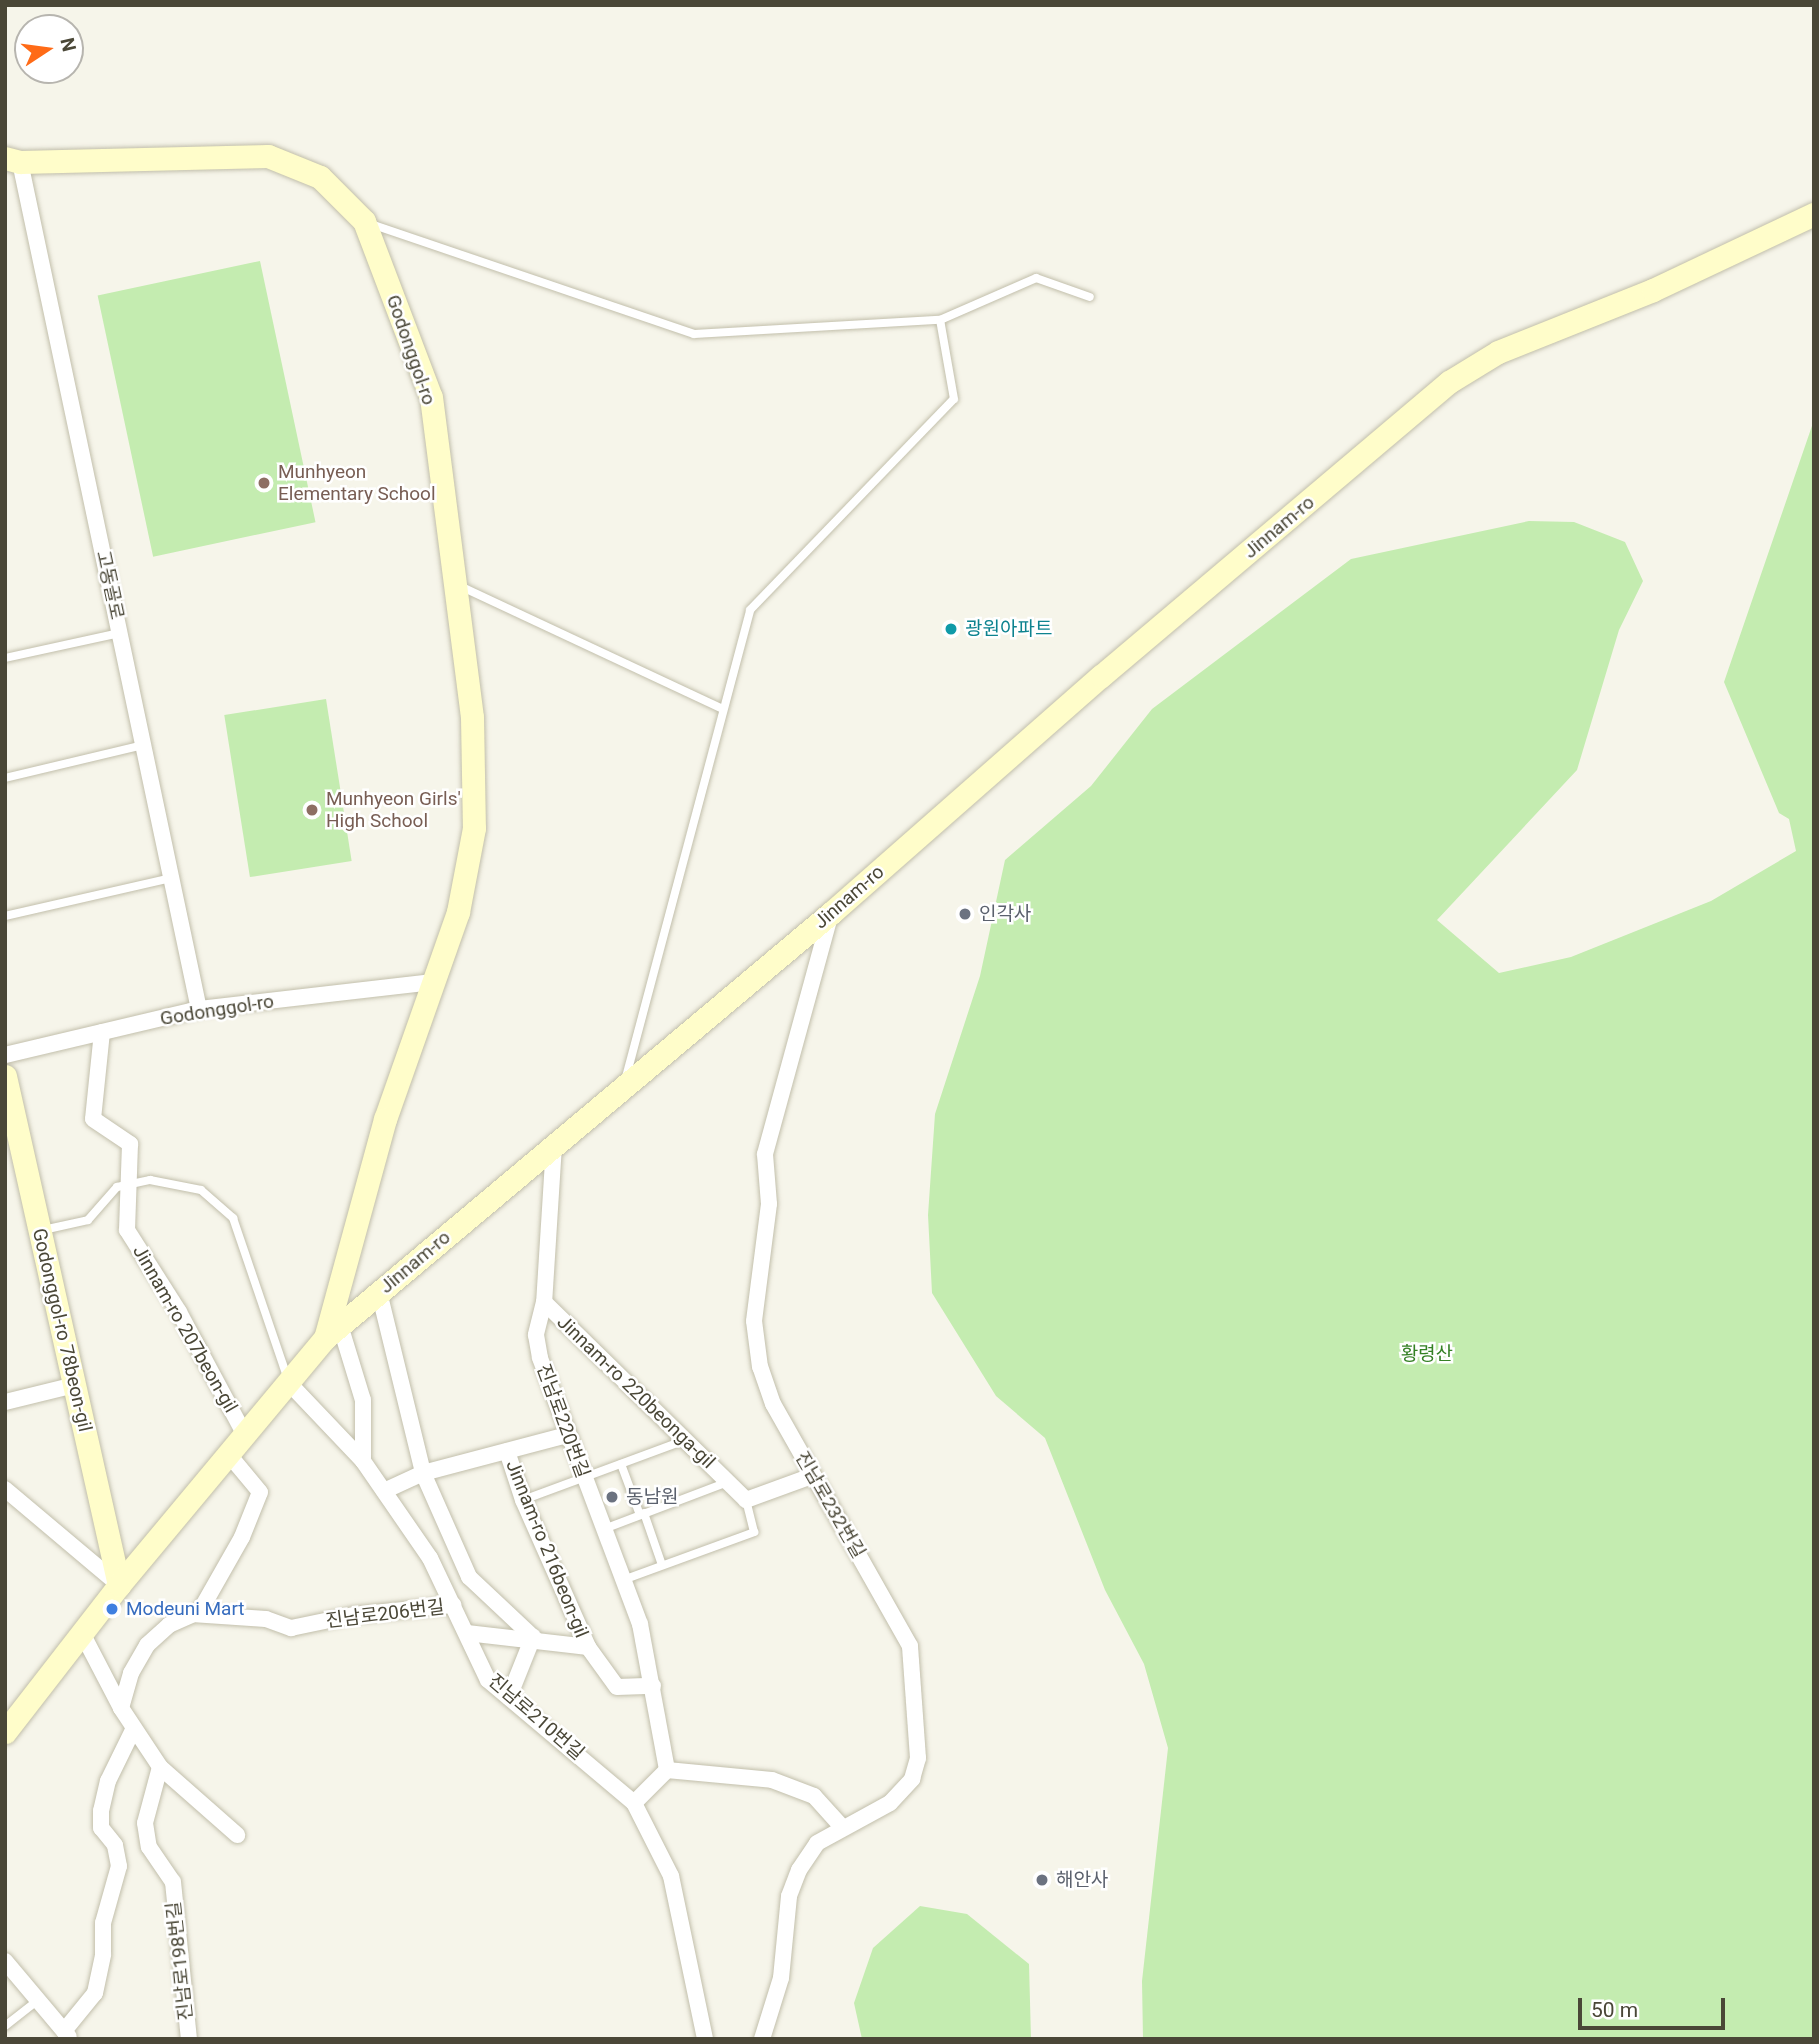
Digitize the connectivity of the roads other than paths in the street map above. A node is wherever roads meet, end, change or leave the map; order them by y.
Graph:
1 (13, 160) edge
2 (1814, 214) edge
3 (364, 222) junction
4 (1090, 297) dead end
5 (940, 320) junction
6 (458, 585) junction
7 (120, 633) junction
8 (5, 659) edge
9 (723, 709) junction
10 (144, 745) junction
11 (5, 778) edge
12 (172, 878) junction
13 (831, 913) junction
14 (5, 916) edge
15 (431, 982) junction
16 (199, 1009) junction
17 (102, 1032) junction
18 (5, 1055) edge
19 (5, 1076) edge
20 (623, 1088) junction
21 (8, 1100) edge
22 (554, 1145) junction
23 (131, 1184) junction
24 (40, 1231) junction
25 (379, 1292) junction
26 (544, 1302) junction
27 (332, 1331) junction
28 (289, 1382) junction
29 (74, 1385) junction
30 (5, 1402) edge
31 (567, 1435) junction
32 (246, 1437) junction
33 (685, 1440) junction
34 (507, 1451) junction
35 (230, 1456) junction
36 (363, 1461) junction
37 (621, 1464) junction
38 (423, 1473) junction
39 (812, 1476) junction
40 (584, 1478) junction
41 (728, 1482) junction
42 (5, 1489) edge
43 (384, 1491) junction
44 (523, 1500) junction
45 (746, 1500) junction
46 (642, 1514) junction
47 (604, 1529) junction
48 (662, 1565) junction
49 (624, 1580) junction
50 (118, 1585) junction
51 (453, 1605) junction
52 (192, 1615) junction
53 (82, 1633) junction
54 (467, 1633) junction
55 (533, 1637) junction
56 (588, 1647) junction
57 (653, 1686) junction
58 (509, 1697) junction
59 (121, 1708) junction
60 (133, 1730) junction
61 (5, 1732) edge
62 (160, 1767) junction
63 (667, 1770) junction
64 (634, 1803) junction
65 (841, 1826) junction
66 (237, 1835) dead end
67 (5, 1961) edge
68 (38, 2000) junction
69 (5, 2026) edge
70 (68, 2035) edge
71 (189, 2039) edge
72 (705, 2039) edge
73 (762, 2039) edge

1 - 3 main road, Godonggol-ro
1 - 7 street, 고동골로
2 - 13 main road, Jinnam-ro
3 - 5 lane
3 - 6 main road, Godonggol-ro
4 - 5 lane
5 - 9 lane
6 - 9 lane
6 - 15 main road, Godonggol-ro
7 - 8 lane
7 - 10 street, 고동골로
9 - 20 lane
10 - 11 lane
10 - 12 street, 고동골로
12 - 14 lane
12 - 16 street, 고동골로
13 - 20 main road, Jinnam-ro
13 - 39 street, 진남로232번길
15 - 16 street, Godonggol-ro
15 - 27 main road, Godonggol-ro
16 - 17 street, Godonggol-ro
17 - 18 street, Godonggol-ro
17 - 23 street, Jinnam-ro 207beon-gil
19 - 21 main road, Godonggol-ro 78beon-gil
20 - 22 main road, Jinnam-ro
21 - 24 main road, Godonggol-ro 78beon-gil
22 - 25 main road, Jinnam-ro
22 - 26 street, 진남로220번길
23 - 24 lane
23 - 28 lane
23 - 32 street, Jinnam-ro 207beon-gil
24 - 29 main road, Godonggol-ro 78beon-gil
25 - 27 main road, Jinnam-ro
25 - 38 street
26 - 31 street, 진남로220번길
26 - 33 street, Jinnam-ro 220beonga-gil
27 - 28 main road, Jinnam-ro
27 - 36 street
28 - 32 main road, Jinnam-ro
28 - 36 street, 진남로210번길
29 - 30 street
29 - 50 main road, Godonggol-ro 78beon-gil
31 - 34 street
31 - 40 street, 진남로220번길
32 - 35 main road, Jinnam-ro
33 - 37 lane
33 - 41 street, Jinnam-ro 220beonga-gil
34 - 38 street
34 - 44 street, Jinnam-ro 216beon-gil
35 - 50 main road, Jinnam-ro
35 - 52 street
36 - 43 street, 진남로210번길
37 - 40 lane
37 - 46 lane
38 - 43 street
38 - 55 street
39 - 45 street
39 - 65 street, 진남로232번길
40 - 44 lane
40 - 47 street, 진남로220번길
41 - 45 street, Jinnam-ro 220beonga-gil
41 - 46 lane, Jinnam-ro 220beonga-gil
42 - 50 street
43 - 51 street, 진남로210번길
44 - 56 street, Jinnam-ro 216beon-gil
45 - 48 lane
46 - 47 lane, Jinnam-ro 220beonga-gil
46 - 48 lane
47 - 49 street, 진남로220번길
48 - 49 lane
49 - 57 street, 진남로220번길
50 - 53 main road, Jinnam-ro
51 - 52 street, 진남로206번길
51 - 54 street, 진남로210번길
52 - 59 street
53 - 59 street
53 - 61 main road, Jinnam-ro
54 - 55 street
54 - 58 street, 진남로210번길
55 - 56 street
55 - 58 street
56 - 57 street, Jinnam-ro 216beon-gil
57 - 63 street, 진남로220번길
58 - 64 street, 진남로210번길
59 - 60 street
60 - 62 street
60 - 70 street
62 - 66 street
62 - 71 street, 진남로198번길
63 - 64 street
63 - 65 street
64 - 72 street, 진남로210번길
65 - 73 street, 진남로232번길
67 - 68 street
68 - 69 lane
68 - 70 street

